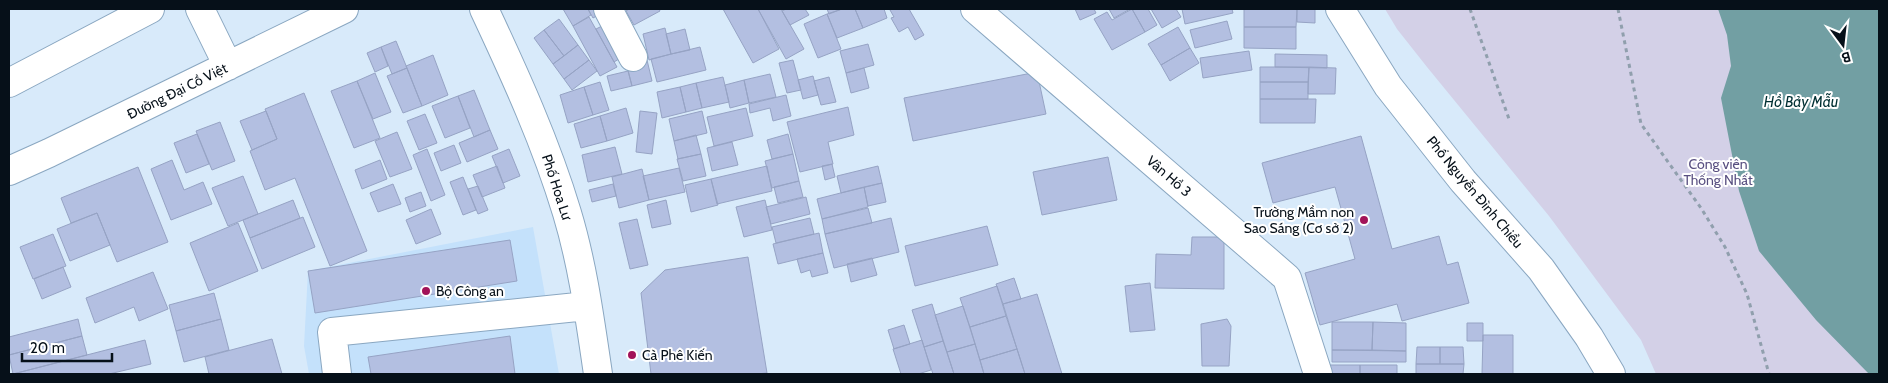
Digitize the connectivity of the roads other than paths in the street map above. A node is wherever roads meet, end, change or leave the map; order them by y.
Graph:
1 (150, 9) edge
2 (200, 9) edge
3 (344, 9) edge
4 (484, 9) edge
5 (608, 9) edge
6 (975, 9) edge
7 (1340, 9) edge
8 (633, 57) dead end
9 (228, 66) junction
10 (9, 82) edge
11 (9, 171) edge
12 (587, 306) junction
13 (338, 374) edge
14 (598, 374) edge
15 (1318, 374) edge
16 (1611, 374) edge

1 - 10 street
2 - 9 street
3 - 9 street, Đường Đại Cồ Việt
4 - 12 street, Phố Hoa Lư
5 - 8 street
6 - 15 street, Vân Hồ 3
7 - 16 street, Phố Nguyễn Đình Chiểu
9 - 11 street, Đường Đại Cồ Việt
12 - 13 street
12 - 14 street, Phố Hoa Lư

